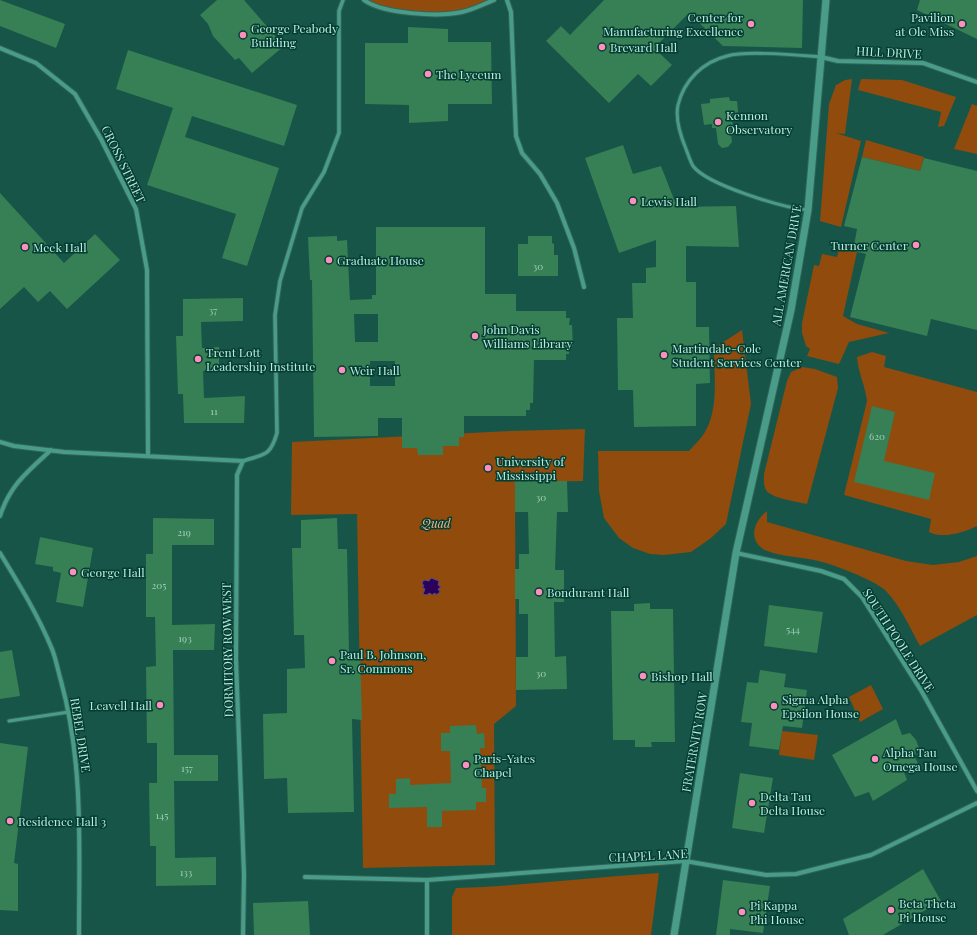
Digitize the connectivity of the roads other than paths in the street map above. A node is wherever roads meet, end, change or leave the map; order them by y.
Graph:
1 (343, 0) edge
2 (364, 0) edge
3 (494, 0) edge
4 (508, 0) edge
5 (826, 0) edge
6 (0, 48) edge
7 (821, 57) junction
8 (977, 82) edge
9 (808, 210) junction
10 (584, 287) dead end
11 (0, 442) edge
12 (50, 450) junction
13 (148, 456) junction
14 (243, 461) junction
15 (0, 516) edge
16 (0, 553) edge
17 (736, 553) junction
18 (69, 712) junction
19 (9, 720) dead end
20 (977, 791) edge
21 (977, 803) edge
22 (685, 861) junction
23 (305, 877) dead end
24 (427, 880) junction
25 (79, 935) edge
26 (243, 935) edge
27 (428, 935) edge
28 (674, 935) edge

1 - 14 street
2 - 3 street
4 - 10 street
5 - 7 street, ALL AMERICAN DRIVE
6 - 13 street, CROSS STREET
7 - 8 street, HILL DRIVE
7 - 9 street, ALL AMERICAN DRIVE
7 - 9 lane
9 - 17 street, ALL AMERICAN DRIVE
11 - 12 street
12 - 13 street
12 - 15 street
13 - 14 street
14 - 26 street, DORMITORY ROW WEST
16 - 18 street, REBEL DRIVE
17 - 20 street, SOUTH POOLE DRIVE
17 - 22 street, FRATERNITY ROW
18 - 19 lane
18 - 25 street, REBEL DRIVE
21 - 22 street, CHAPEL LANE
22 - 24 street, CHAPEL LANE
22 - 28 street, FRATERNITY ROW
23 - 24 street, CHAPEL LANE
24 - 27 street

